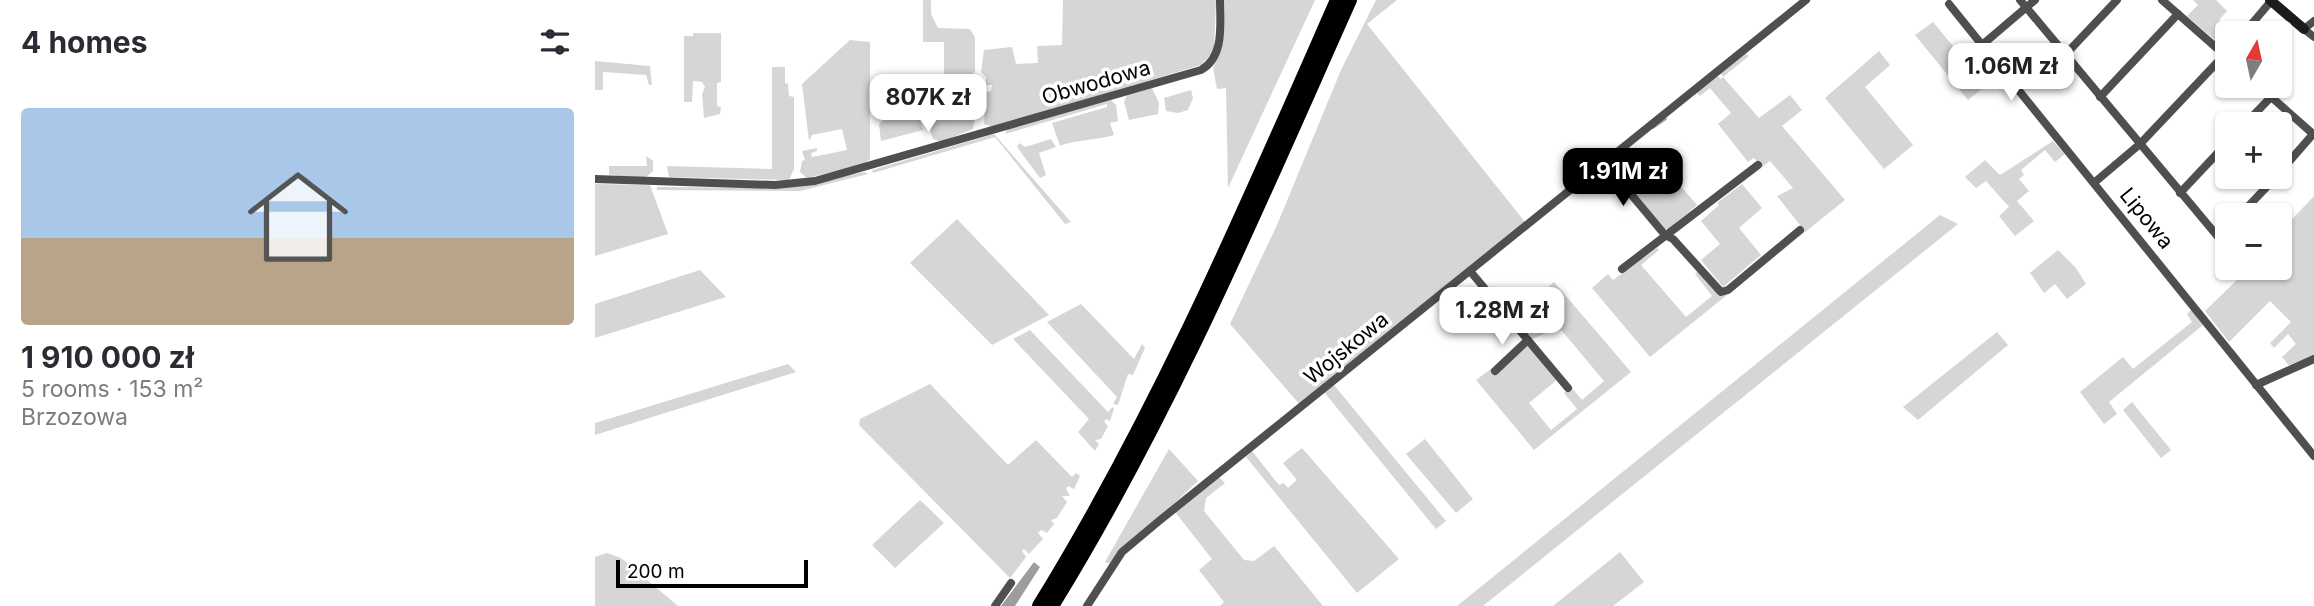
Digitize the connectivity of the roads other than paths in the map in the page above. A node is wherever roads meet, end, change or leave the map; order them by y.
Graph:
1 (1220, 0) edge
2 (1337, 0) edge
3 (1350, 0) edge
4 (1806, 0) edge
5 (2020, 0) edge
6 (2035, 0) edge
7 (2117, 0) edge
8 (2162, 0) edge
9 (2271, 0) edge
10 (1949, 4) dead end
11 (2028, 9) junction
12 (2178, 14) junction
13 (2254, 21) edge
14 (2314, 21) edge
15 (2304, 29) junction
16 (2314, 37) edge
17 (1982, 45) junction
18 (2215, 45) edge
19 (2065, 55) junction
20 (2215, 67) edge
21 (2100, 97) junction
22 (2270, 98) edge
23 (2274, 98) edge
24 (2257, 112) edge
25 (2313, 134) edge
26 (2140, 145) junction
27 (2215, 156) edge
28 (2292, 158) edge
29 (1604, 162) junction
30 (1758, 165) dead end
31 (595, 179) edge
32 (2095, 182) junction
33 (2265, 189) edge
34 (2179, 193) junction
35 (2251, 203) edge
36 (1800, 230) dead end
37 (2215, 234) edge
38 (1665, 235) junction
39 (1622, 269) dead end
40 (1470, 271) junction
41 (1528, 340) junction
42 (2314, 359) edge
43 (1495, 371) dead end
44 (2256, 385) junction
45 (1568, 388) dead end
46 (2314, 456) edge
47 (1011, 583) dead end
48 (995, 606) edge
49 (1039, 606) edge
50 (1052, 606) edge
51 (1087, 606) edge

1 - 31 street, Obwodowa
2 - 49 highway
3 - 50 highway
4 - 29 street, Wojskowa
5 - 11 street
6 - 11 street
7 - 19 street
8 - 12 street
9 - 13 street
9 - 15 street
10 - 17 street, Lipowa
11 - 17 street
11 - 19 street
12 - 18 street
12 - 21 street
14 - 15 street
15 - 16 street
17 - 32 street, Lipowa
19 - 21 street
20 - 26 street
21 - 26 street
22 - 24 street
23 - 25 street
25 - 28 street
26 - 32 street
26 - 34 street
27 - 34 street
29 - 38 street
29 - 40 street, Wojskowa
30 - 38 street
32 - 44 street, Lipowa
33 - 35 street
34 - 37 street
36 - 38 street
38 - 39 street
40 - 41 street
40 - 51 street, Wojskowa
41 - 43 street
41 - 45 street
42 - 44 street
44 - 46 street, Lipowa
47 - 48 street

